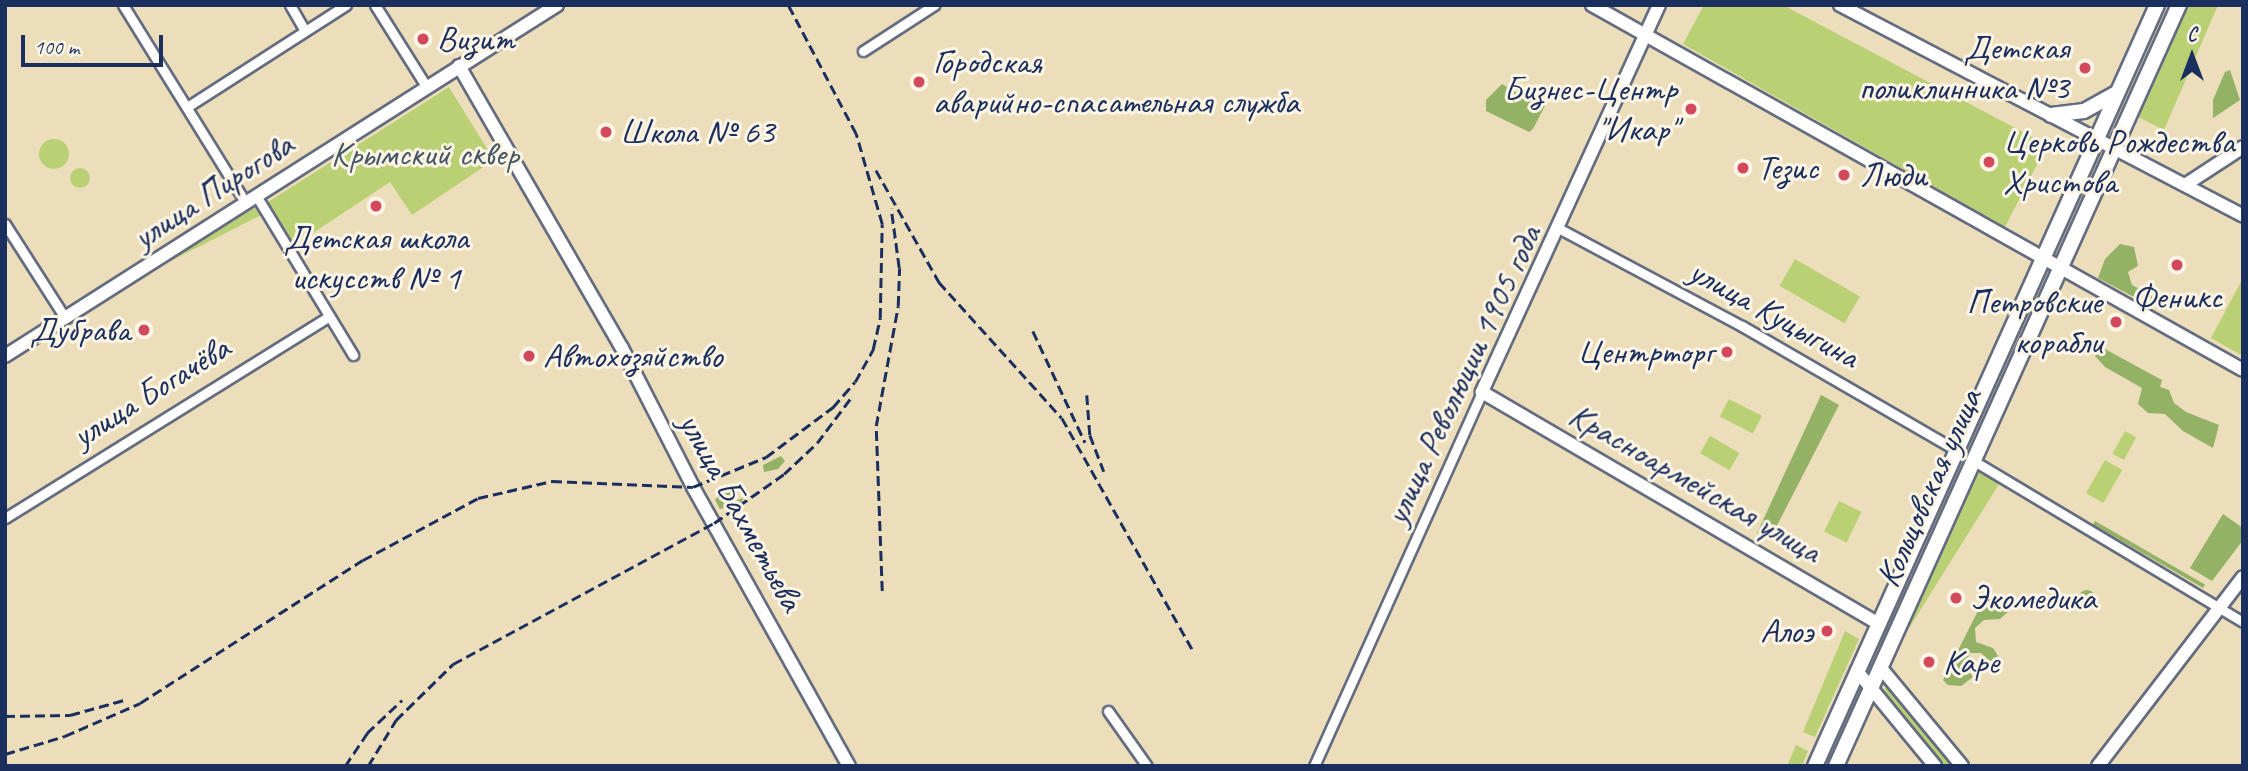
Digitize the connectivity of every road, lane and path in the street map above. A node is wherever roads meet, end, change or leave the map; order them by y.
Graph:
1 (123, 5) edge
2 (290, 5) edge
3 (346, 5) edge
4 (374, 5) edge
5 (557, 5) edge
6 (934, 5) edge
7 (1592, 5) edge
8 (1659, 5) edge
9 (1840, 5) edge
10 (2157, 5) edge
11 (2179, 5) edge
12 (305, 31) junction
13 (1645, 35) junction
14 (863, 51) dead end
15 (459, 66) junction
16 (2121, 84) junction
17 (426, 86) junction
18 (187, 107) junction
19 (2051, 116) junction
20 (2097, 139) junction
21 (2243, 147) edge
22 (2114, 148) junction
23 (2185, 185) junction
24 (251, 200) junction
25 (2243, 216) edge
26 (5, 224) edge
27 (1560, 229) junction
28 (2046, 257) junction
29 (2063, 266) junction
30 (328, 317) junction
31 (65, 318) junction
32 (354, 355) dead end
33 (5, 356) edge
34 (2243, 370) edge
35 (1482, 392) junction
36 (1958, 452) junction
37 (1974, 461) junction
38 (5, 518) edge
39 (2243, 577) edge
40 (2219, 608) junction
41 (2243, 622) edge
42 (1879, 624) junction
43 (1881, 667) junction
44 (1857, 671) junction
45 (1871, 688) junction
46 (1108, 711) dead end
47 (849, 766) edge
48 (1147, 766) edge
49 (1314, 766) edge
50 (1815, 766) edge
51 (1836, 766) edge
52 (1935, 766) edge
53 (1962, 766) edge
54 (2098, 766) edge

1 - 18 street
2 - 12 street
3 - 12 street
4 - 17 street
5 - 15 street, улица Пирогова
6 - 14 street
7 - 13 street
8 - 13 street, улица Революции 1905 года
9 - 19 street
10 - 16 main road, Кольцовская улица
11 - 22 main road, Кольцовская улица
12 - 18 street
13 - 27 street, улица Революции 1905 года
13 - 28 street
15 - 17 street, улица Пирогова
15 - 47 street, улица Бахметьева
16 - 19 main road
16 - 20 main road, Кольцовская улица
17 - 24 street, улица Пирогова
18 - 24 street
19 - 20 street
20 - 22 street
20 - 28 main road, Кольцовская улица
21 - 23 street
22 - 23 street
22 - 29 main road, Кольцовская улица
23 - 25 street
24 - 30 street
24 - 31 street, улица Пирогова
26 - 31 street
27 - 35 street, улица Революции 1905 года
27 - 36 street, улица Куцыгина
28 - 29 street
28 - 36 main road, Кольцовская улица
29 - 34 street
29 - 37 main road, Кольцовская улица
30 - 32 street
30 - 38 street, улица Богачёва
31 - 33 street, улица Пирогова
35 - 42 street, Красноармейская улица
35 - 49 street, улица Революции 1905 года
36 - 42 main road, Кольцовская улица
37 - 40 street
37 - 43 main road, Кольцовская улица
39 - 40 street
40 - 41 street
40 - 54 street
42 - 44 main road, Кольцовская улица
43 - 45 main road, Кольцовская улица
43 - 53 street
44 - 45 street
44 - 50 main road, Кольцовская улица
45 - 51 main road, Кольцовская улица
45 - 52 street
46 - 48 street

